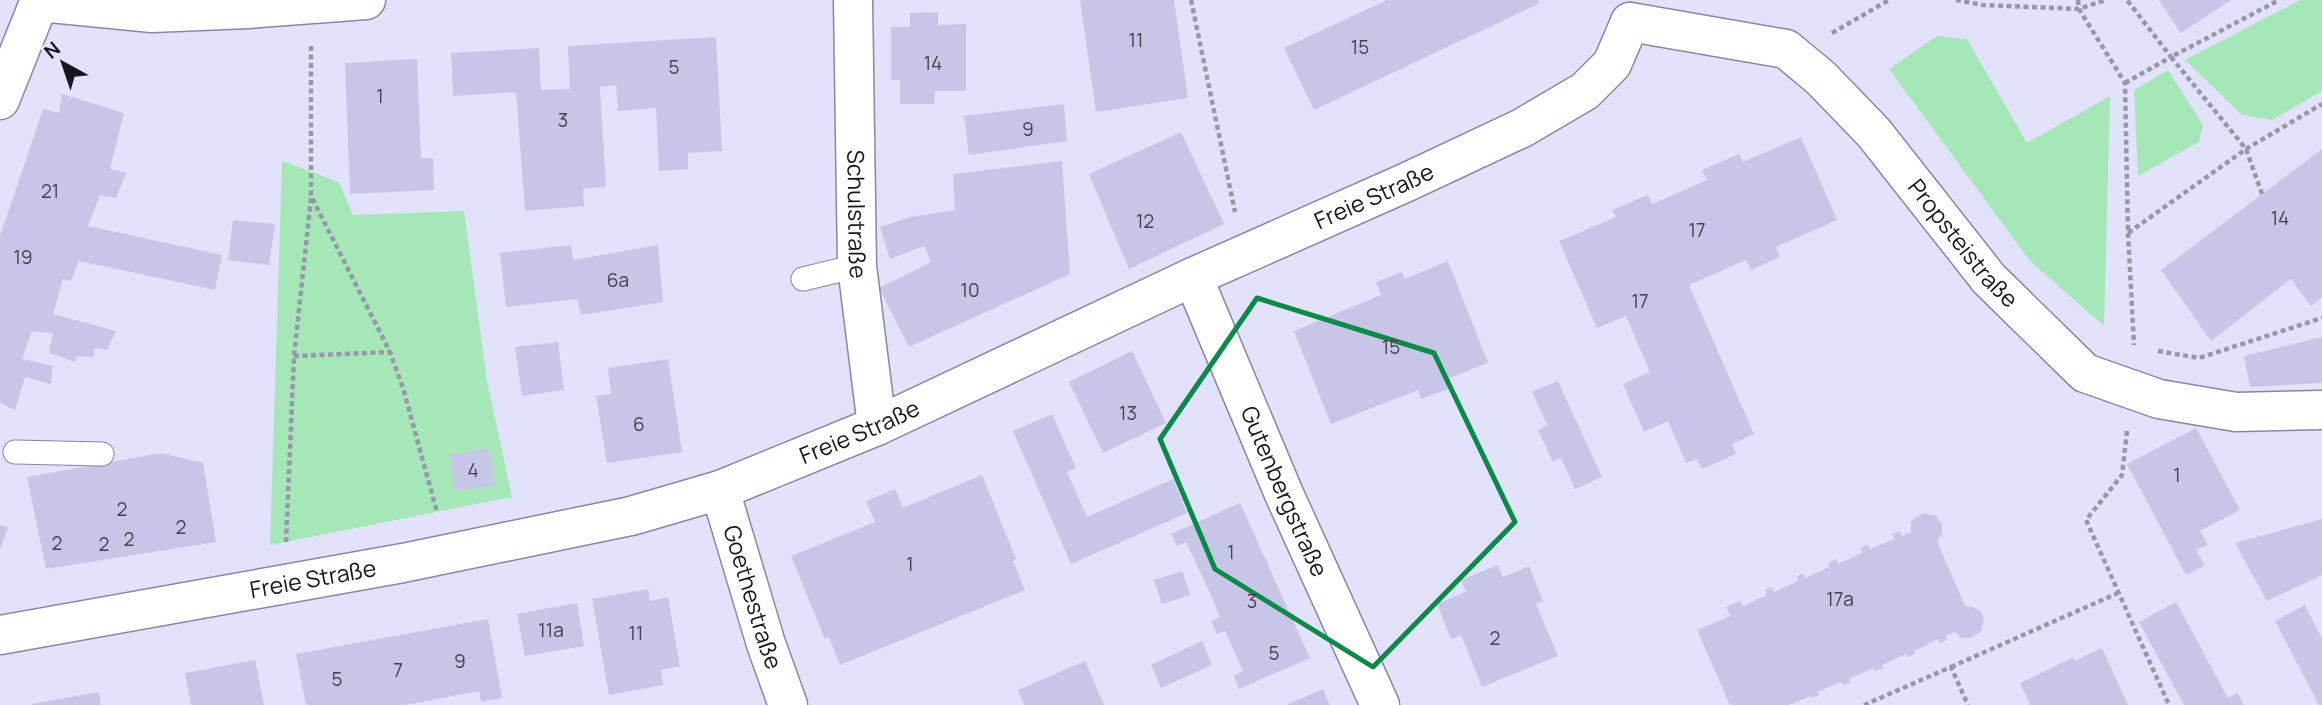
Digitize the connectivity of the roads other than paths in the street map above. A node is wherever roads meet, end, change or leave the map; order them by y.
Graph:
1 (366, 0) edge
2 (853, 0) edge
3 (38, 1) edge
4 (1628, 11) edge
5 (0, 100) edge
6 (857, 266) junction
7 (1193, 276) junction
8 (803, 279) dead end
9 (2322, 410) edge
10 (877, 426) junction
11 (15, 452) dead end
12 (102, 454) dead end
13 (720, 490) junction
14 (0, 635) edge
15 (788, 705) edge
16 (1380, 705) edge

1 - 3 street
2 - 6 street, Schulstraße
3 - 5 street
4 - 7 street, Freie Straße
4 - 9 street, Propsteistraße
6 - 8 lane
6 - 10 street, Schulstraße
7 - 10 street, Freie Straße
7 - 16 street, Gutenbergstraße
10 - 13 street, Freie Straße
11 - 12 lane
13 - 14 street, Freie Straße
13 - 15 street, Goethestraße

